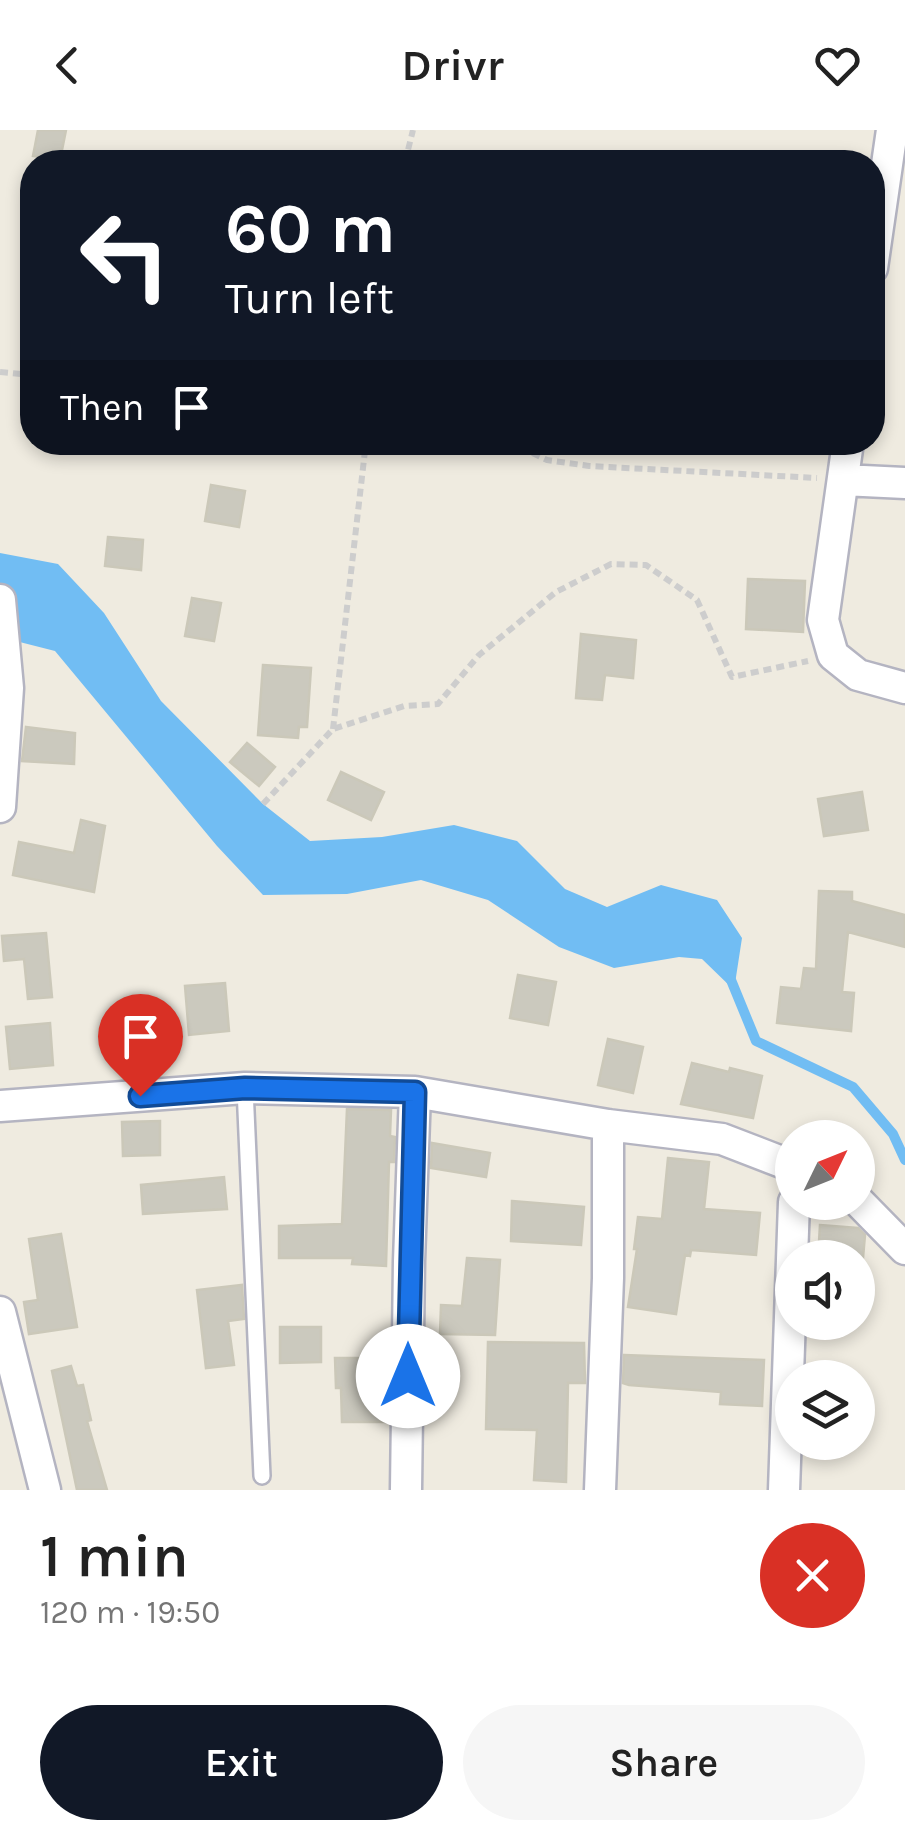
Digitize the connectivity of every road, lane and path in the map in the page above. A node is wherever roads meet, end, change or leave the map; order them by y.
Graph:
1 (892, 130) edge
2 (885, 178) edge
3 (365, 455) edge
4 (536, 455) edge
5 (846, 455) edge
6 (843, 480) junction
7 (905, 483) edge
8 (0, 600) edge
9 (833, 655) junction
10 (905, 688) edge
11 (333, 729) junction
12 (263, 804) dead end
13 (0, 806) edge
14 (245, 1088) junction
15 (415, 1092) junction
16 (0, 1106) edge
17 (608, 1125) junction
18 (775, 1159) edge
19 (875, 1218) edge
20 (793, 1220) edge
21 (905, 1249) edge
22 (0, 1312) edge
23 (262, 1476) dead end
24 (45, 1490) edge
25 (406, 1490) edge
26 (600, 1490) edge
27 (784, 1490) edge

1 - 2 street
3 - 11 path
4 - 6 path
5 - 6 street
6 - 7 street
6 - 9 street
8 - 13 street
9 - 10 street
9 - 11 path
11 - 12 path
14 - 15 street
14 - 16 street
14 - 23 lane
15 - 17 street
15 - 25 street
17 - 18 street
17 - 26 street
19 - 21 street
20 - 27 street
22 - 24 street

